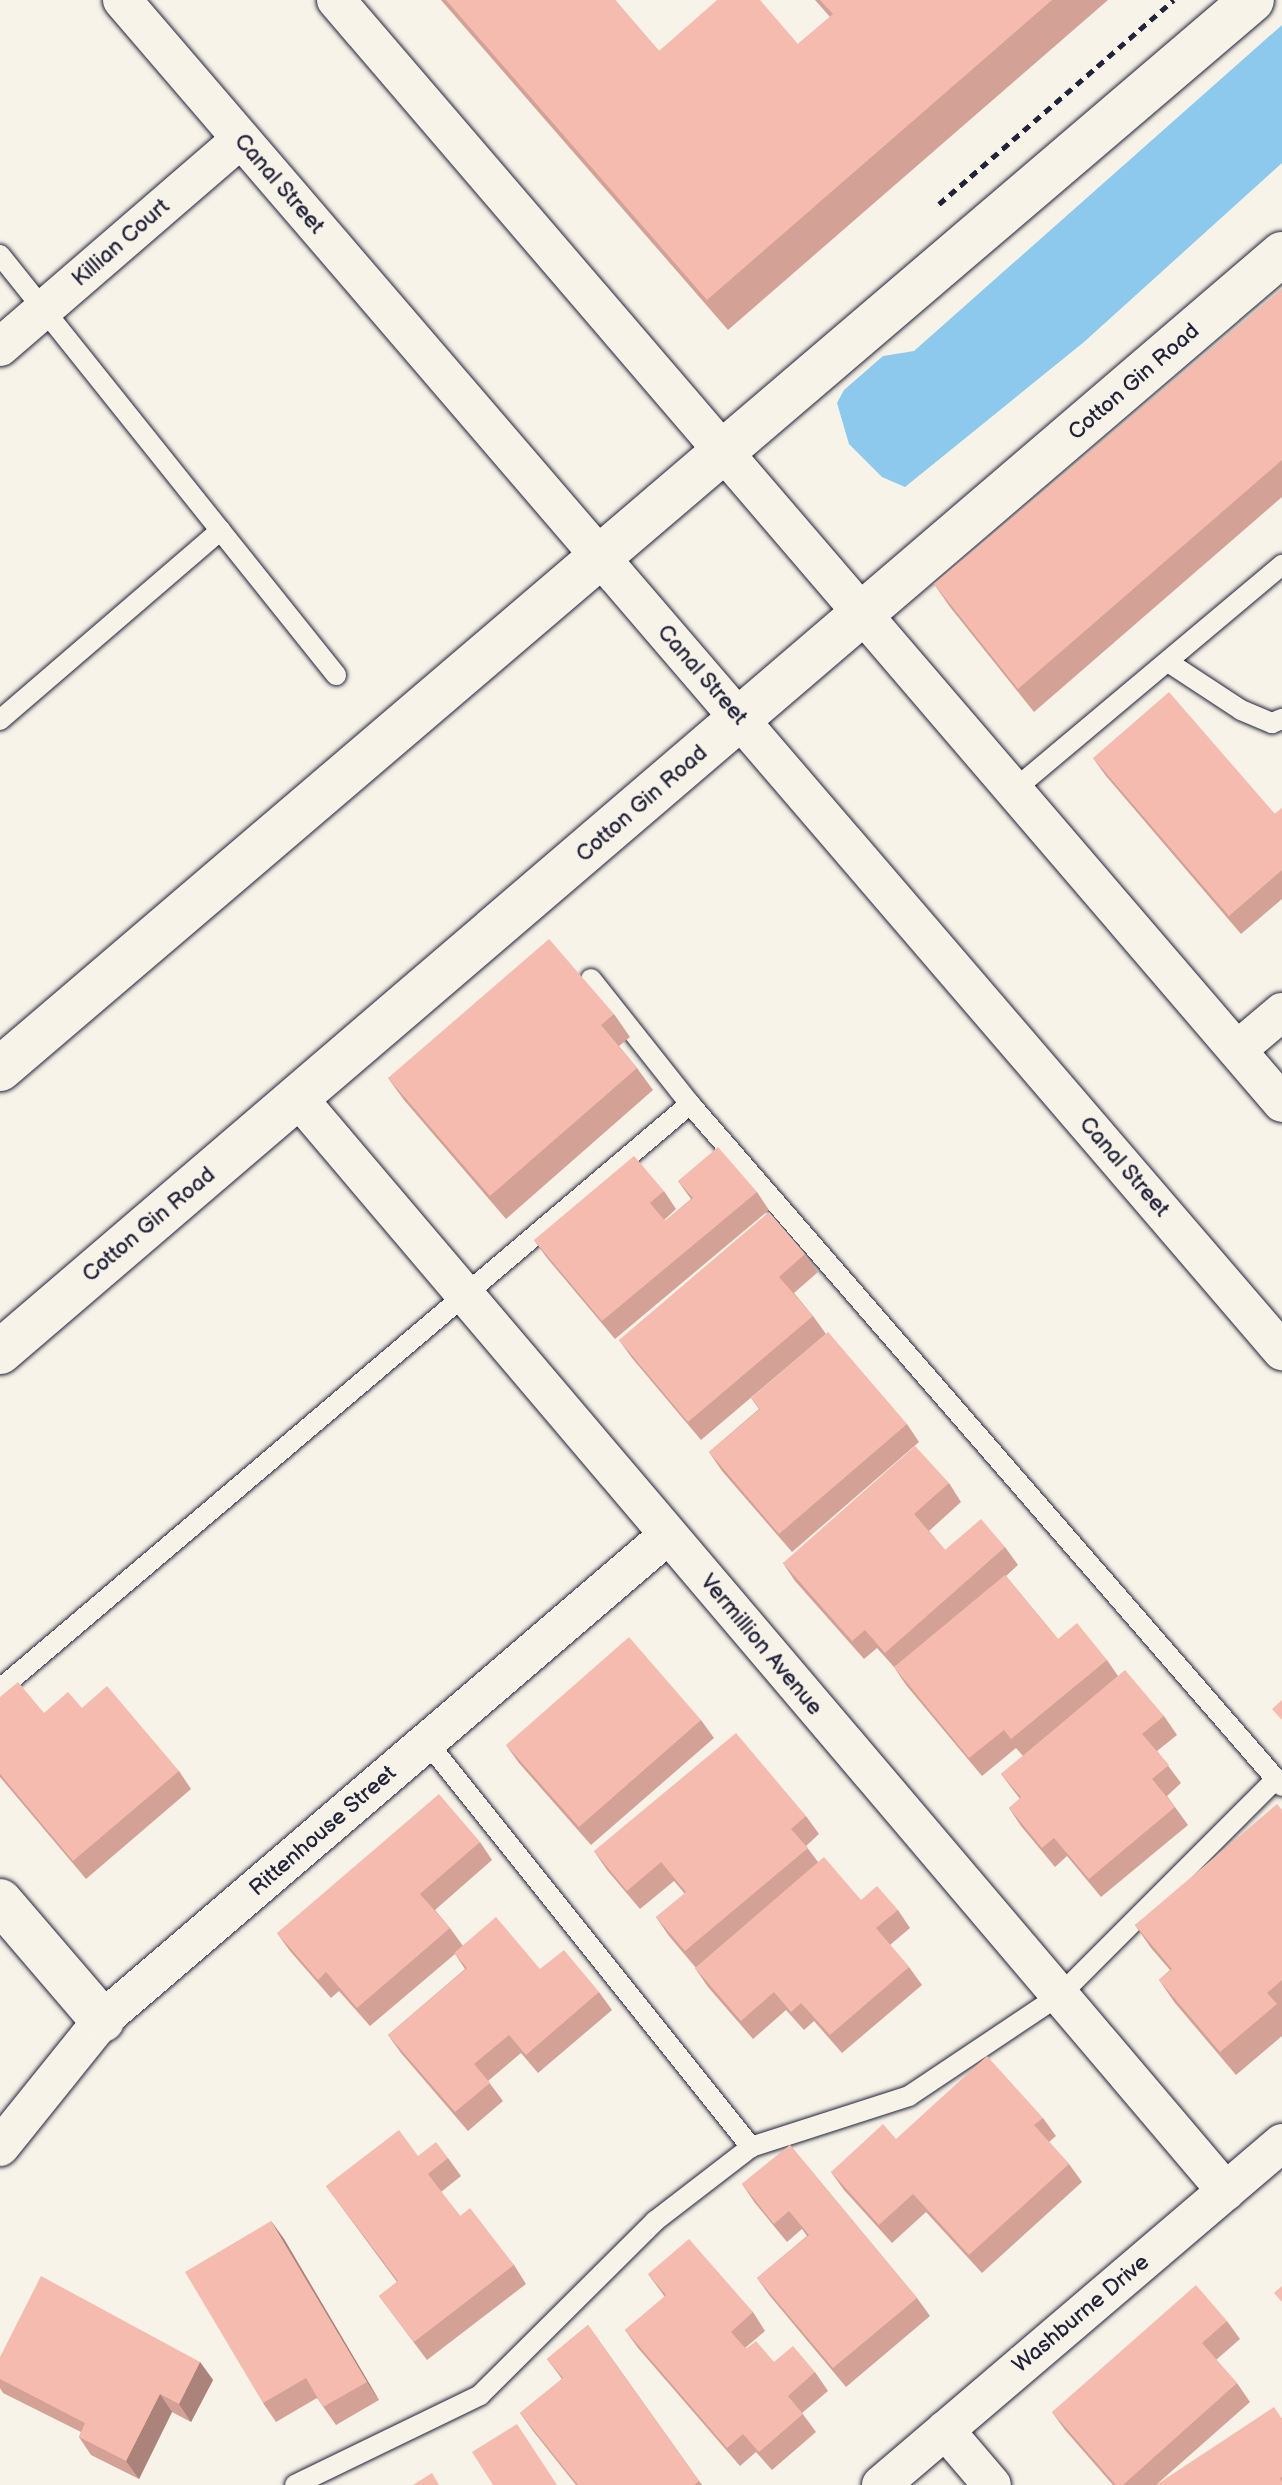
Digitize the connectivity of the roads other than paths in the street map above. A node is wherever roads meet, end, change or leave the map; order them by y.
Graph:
1 (122, 0) edge
2 (336, 0) edge
3 (1252, 0) edge
4 (241, 139) junction
5 (1282, 254) edge
6 (0, 255) edge
7 (45, 308) junction
8 (0, 347) edge
9 (722, 454) junction
10 (221, 530) junction
11 (601, 557) junction
12 (1282, 565) edge
13 (863, 616) junction
14 (1168, 662) junction
15 (336, 675) dead end
16 (740, 719) junction
17 (1282, 719) edge
18 (0, 720) edge
19 (1015, 789) junction
20 (591, 979) dead end
21 (1282, 1012) edge
22 (1237, 1050) junction
23 (0, 1069) edge
24 (298, 1098) junction
25 (1282, 1103) edge
26 (690, 1104) junction
27 (463, 1294) junction
28 (1282, 1351) edge
29 (0, 1352) edge
30 (668, 1535) junction
31 (0, 1689) edge
32 (427, 1742) junction
33 (1279, 1782) edge
34 (0, 1901) edge
35 (1060, 1995) junction
36 (102, 2020) junction
37 (1282, 2143) edge
38 (0, 2147) edge
39 (751, 2147) junction
40 (1226, 2191) junction
41 (945, 2430) junction
42 (295, 2485) edge
43 (881, 2485) edge
44 (992, 2485) edge

1 - 4 street, Canal Street
2 - 9 street
3 - 9 street
4 - 7 street, Killian Court
4 - 11 street, Canal Street
5 - 13 street, Cotton Gin Road
6 - 7 lane
7 - 8 street, Killian Court
7 - 10 lane
9 - 11 street
9 - 13 street
10 - 15 lane
10 - 18 lane
11 - 16 street, Canal Street
11 - 23 street
12 - 14 lane
13 - 16 street, Cotton Gin Road
13 - 19 street
14 - 17 lane
14 - 19 lane
16 - 24 street, Cotton Gin Road
16 - 28 street, Canal Street
19 - 22 street
20 - 26 lane
21 - 22 street
22 - 25 street
24 - 27 street, Vermillion Avenue
24 - 29 street, Cotton Gin Road
26 - 27 lane
26 - 33 lane
27 - 30 street, Vermillion Avenue
27 - 31 lane
30 - 32 street, Rittenhouse Street
30 - 35 street, Vermillion Avenue
32 - 36 street, Rittenhouse Street
32 - 39 lane
33 - 35 lane
34 - 36 street
35 - 39 lane
35 - 40 street, Vermillion Avenue
36 - 38 street, Rittenhouse Street
37 - 40 street, Washburne Drive
39 - 42 lane
40 - 41 street, Washburne Drive
41 - 43 street, Washburne Drive
41 - 44 street

